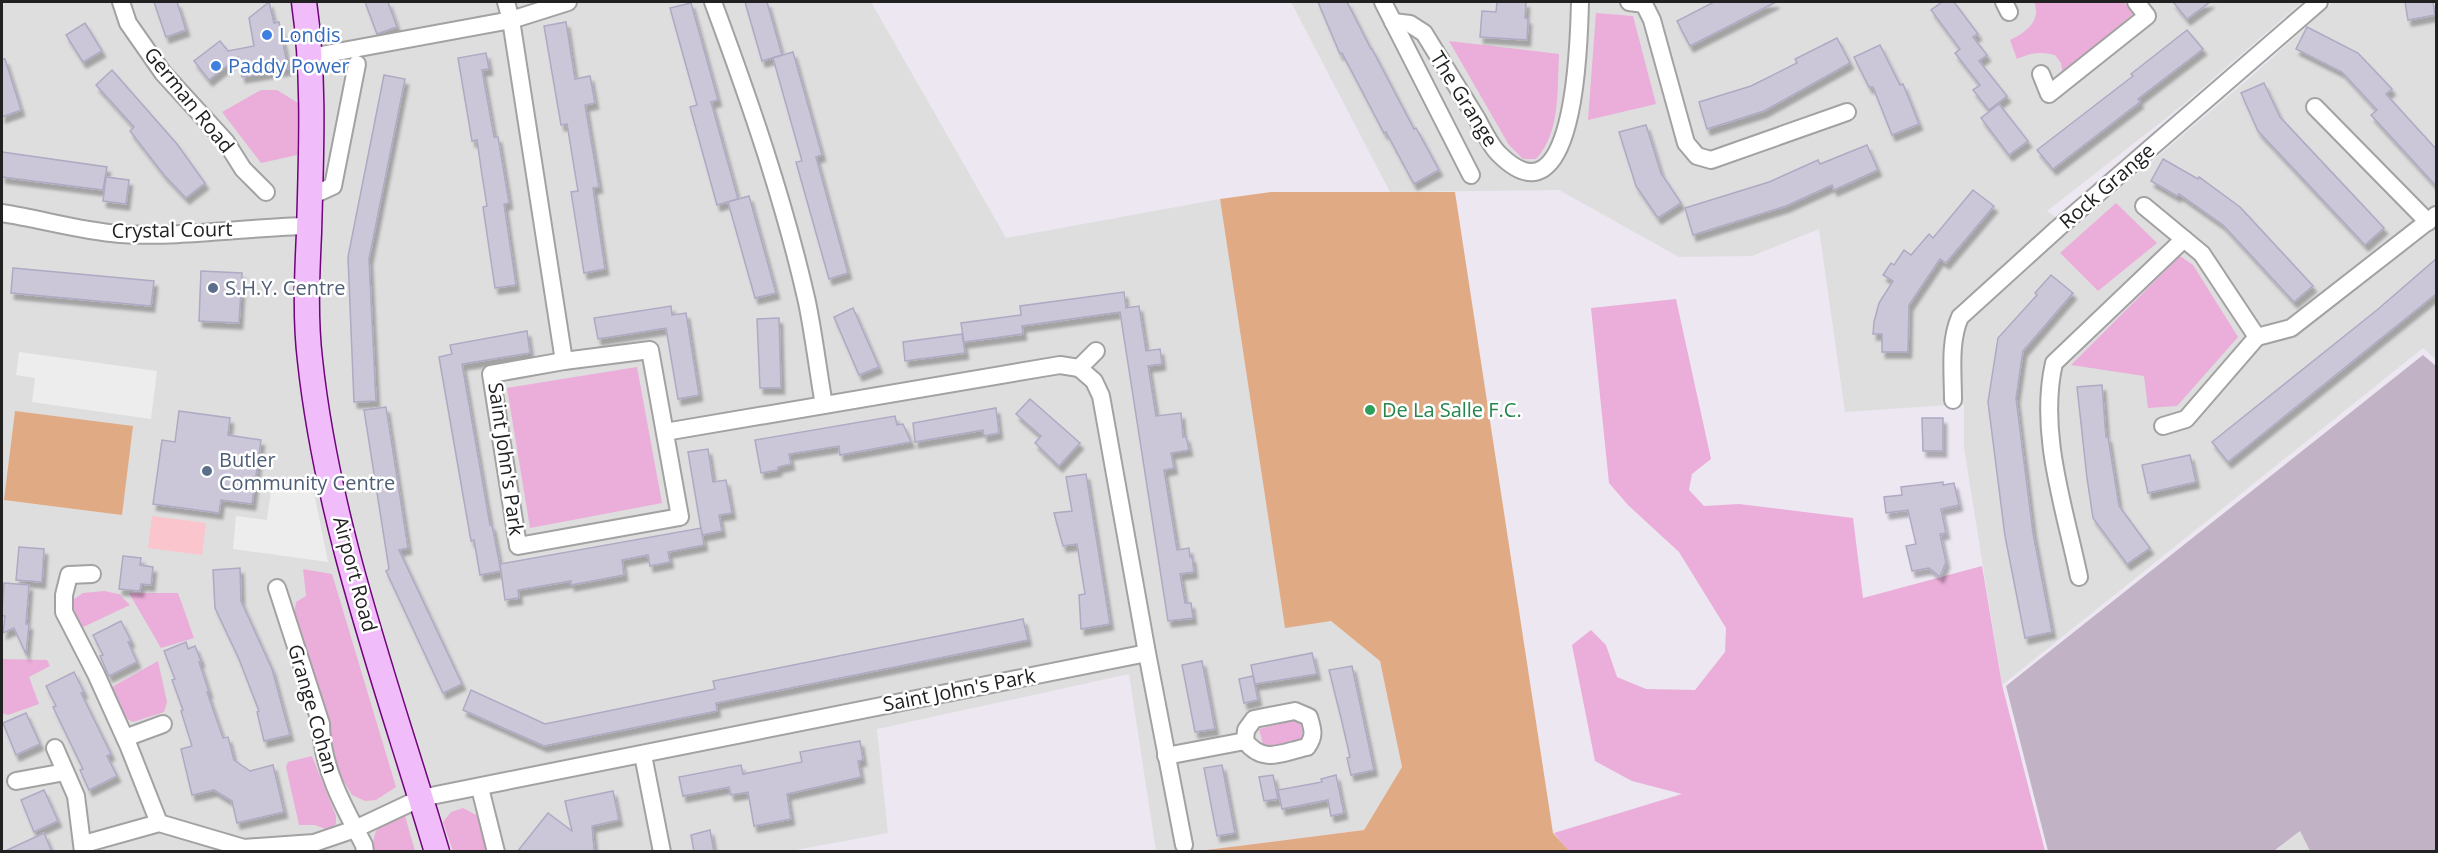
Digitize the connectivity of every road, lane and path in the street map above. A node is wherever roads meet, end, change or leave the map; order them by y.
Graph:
1 (120, 2) edge
2 (304, 2) edge
3 (506, 2) edge
4 (568, 2) edge
5 (713, 2) edge
6 (1383, 2) edge
7 (1580, 2) edge
8 (1640, 2) edge
9 (2136, 2) edge
10 (2319, 2) edge
11 (511, 20) junction
12 (1393, 22) junction
13 (310, 57) junction
14 (357, 64) dead end
15 (2041, 74) dead end
16 (2314, 107) dead end
17 (1847, 112) dead end
18 (1471, 175) dead end
19 (266, 192) dead end
20 (309, 197) junction
21 (2144, 206) dead end
22 (2, 213) edge
23 (2432, 218) edge
24 (309, 226) junction
25 (2184, 239) junction
26 (2257, 337) junction
27 (1096, 351) dead end
28 (564, 361) junction
29 (1079, 368) junction
30 (1953, 400) dead end
31 (824, 405) junction
32 (2163, 426) dead end
33 (665, 432) junction
34 (92, 574) dead end
35 (2079, 577) dead end
36 (277, 588) dead end
37 (1146, 653) junction
38 (163, 724) dead end
39 (125, 738) junction
40 (1245, 741) dead end
41 (55, 748) dead end
42 (643, 755) junction
43 (1166, 756) junction
44 (65, 772) junction
45 (16, 781) dead end
46 (480, 788) junction
47 (421, 798) junction
48 (159, 822) junction
49 (355, 829) junction
50 (1184, 845) dead end
51 (216, 846) edge
52 (83, 848) edge
53 (364, 852) edge
54 (437, 852) edge
55 (496, 852) edge
56 (662, 852) edge

1 - 19 street, German Road
2 - 13 main road, Airport Road
3 - 11 street
4 - 11 street
5 - 31 street
6 - 12 street
7 - 12 street, The Grange
8 - 17 street
9 - 15 street
10 - 30 street, Rock Grange
11 - 13 street
11 - 28 street
12 - 18 street
13 - 20 main road, Airport Road
14 - 20 street
16 - 23 street
20 - 24 main road, Airport Road
21 - 25 street
22 - 24 street, Crystal Court
23 - 26 street
24 - 47 main road, Airport Road
25 - 26 street
25 - 35 street
26 - 32 street
27 - 29 street
28 - 33 street, Saint John's Park
28 - 33 street, Saint John's Park
29 - 31 street
29 - 37 street
31 - 33 street
34 - 39 street
36 - 49 street, Grange Cohan
37 - 42 street, Saint John's Park
37 - 43 street
38 - 39 street
39 - 48 street
40 - 43 street
41 - 44 street
42 - 46 street, Saint John's Park
42 - 56 street
43 - 50 street
44 - 45 street
44 - 52 street
46 - 47 street, Saint John's Park
46 - 55 street
47 - 49 street
47 - 54 main road, Airport Road
48 - 51 street
48 - 52 street
49 - 51 street
49 - 53 street, Grange Cohan

